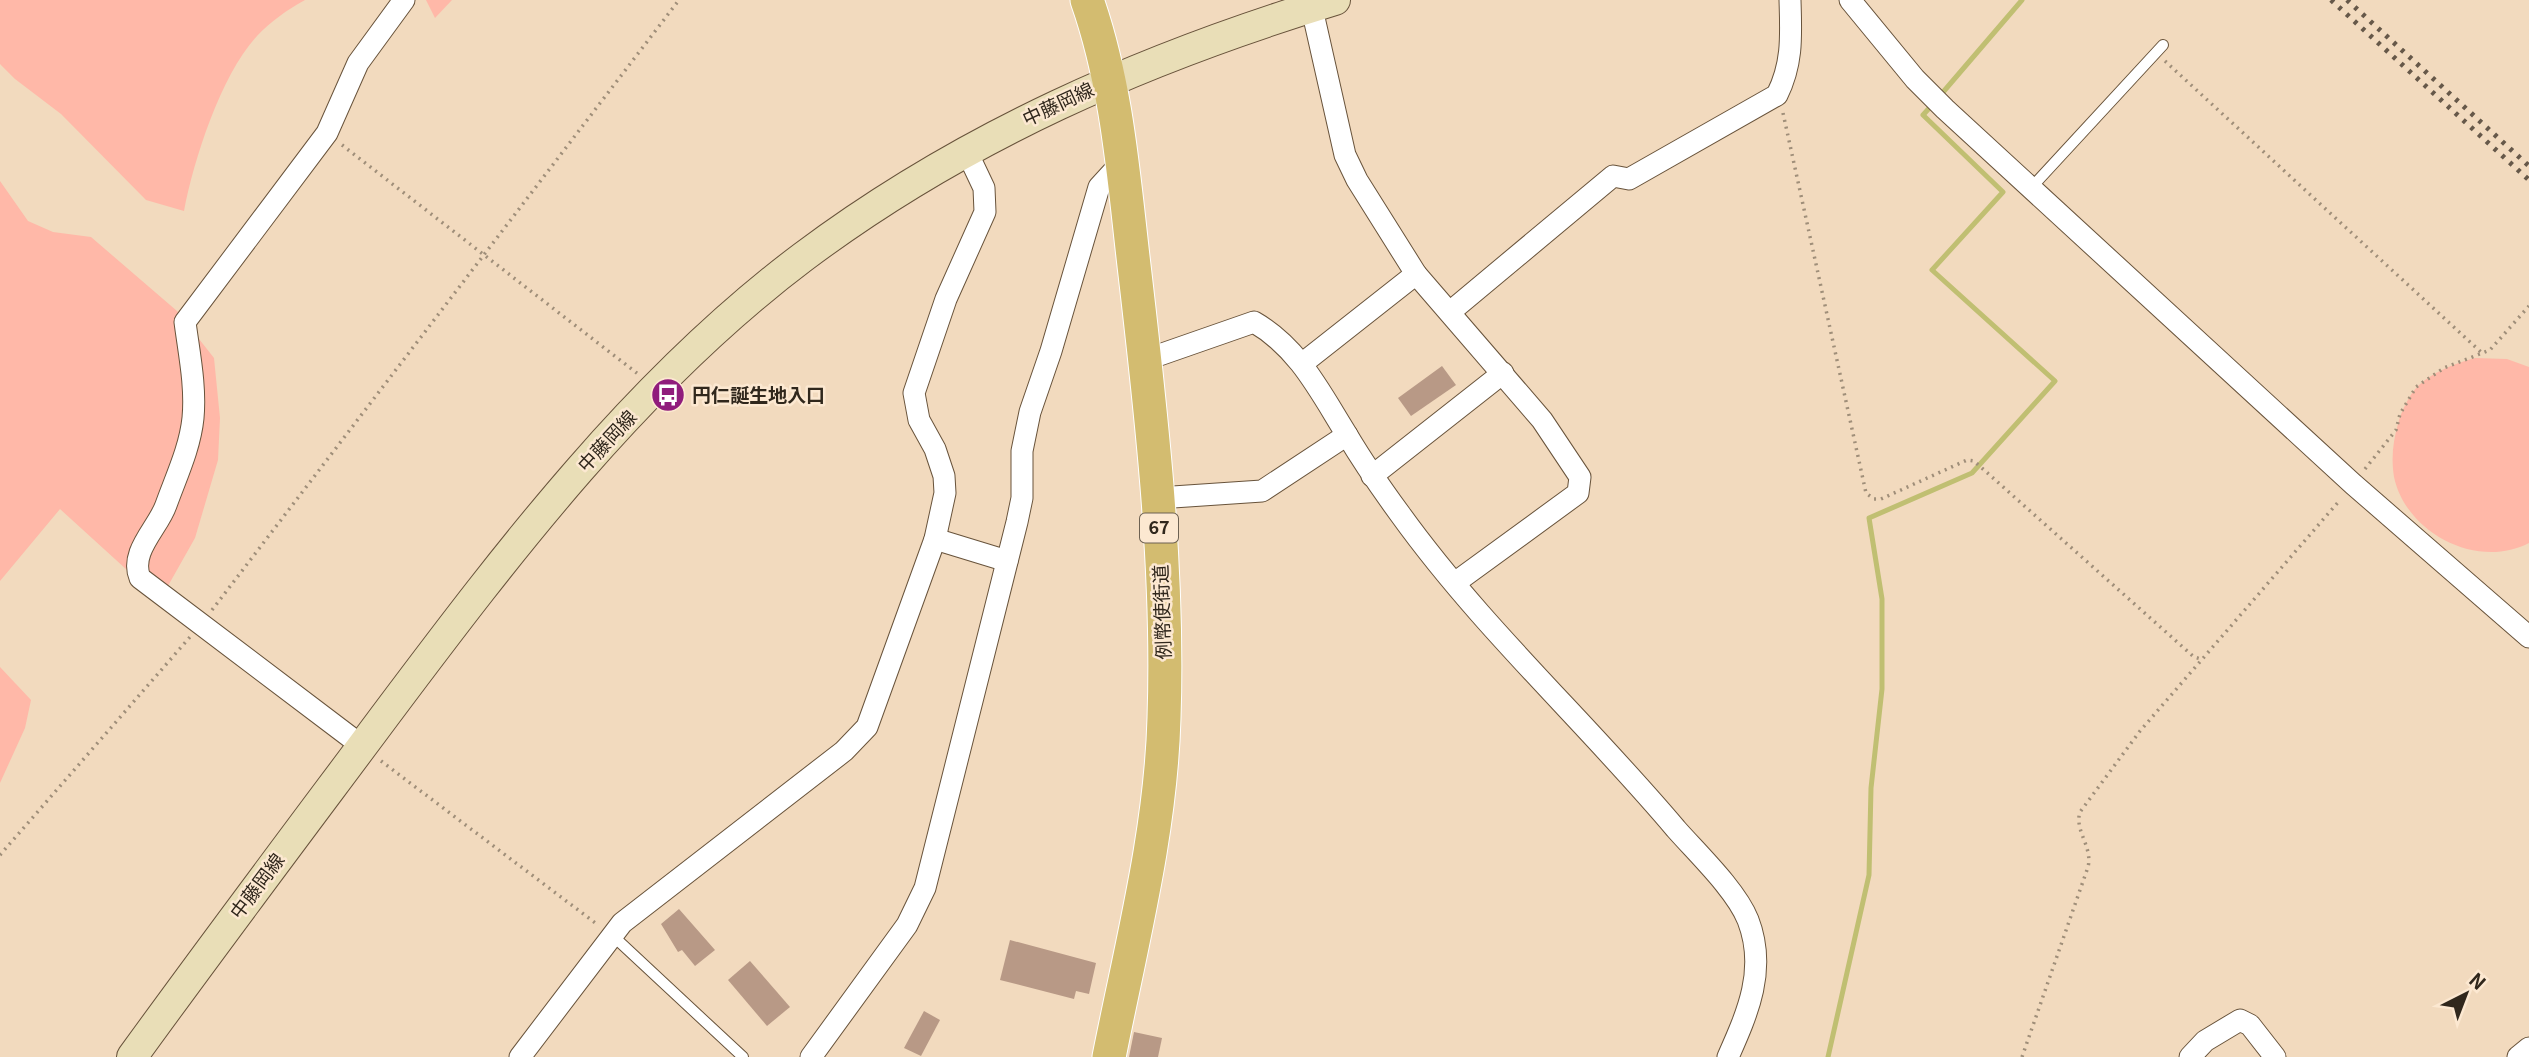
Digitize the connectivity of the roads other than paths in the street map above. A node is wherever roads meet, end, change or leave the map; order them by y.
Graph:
1 (404, 0) edge
2 (1087, 0) edge
3 (1790, 0) edge
4 (1850, 0) edge
5 (1318, 2) edge
6 (2159, 49) road end
7 (1111, 81) junction
8 (966, 150) junction
9 (1121, 163) junction
10 (2031, 188) junction
11 (1416, 274) junction
12 (1450, 312) junction
13 (1145, 360) junction
14 (1303, 363) junction
15 (1503, 373) junction
16 (1347, 435) junction
17 (1372, 476) junction
18 (1158, 498) junction
19 (935, 539) junction
20 (1007, 561) junction
21 (1456, 582) junction
22 (2529, 637) edge
23 (362, 746) junction
24 (611, 934) junction
25 (2529, 1048) edge
26 (132, 1057) edge
27 (520, 1057) edge
28 (743, 1057) edge
29 (811, 1057) edge
30 (1109, 1057) edge
31 (1728, 1057) edge
32 (2190, 1057) edge
33 (2275, 1057) edge
34 (2518, 1057) edge

1 - 23 street
2 - 7 main road, 例幣使街道 / 67
3 - 12 street
4 - 10 street
5 - 7 main road, 中藤岡線
5 - 11 street
6 - 10 lane
7 - 8 main road, 中藤岡線
7 - 9 main road, 例幣使街道 / 67
8 - 19 street
8 - 23 main road, 中藤岡線
9 - 13 main road, 例幣使街道 / 67
9 - 20 street
10 - 22 street
11 - 12 street
11 - 14 street
12 - 15 street
13 - 14 street
13 - 18 main road, 例幣使街道 / 67
14 - 16 street
15 - 17 street
15 - 21 street
16 - 17 street
16 - 18 street
17 - 21 street
18 - 30 main road, 例幣使街道 / 67
19 - 20 street
19 - 24 street
20 - 29 street
21 - 31 street
23 - 26 main road, 中藤岡線
24 - 27 street
24 - 28 lane
25 - 34 street
32 - 33 street

